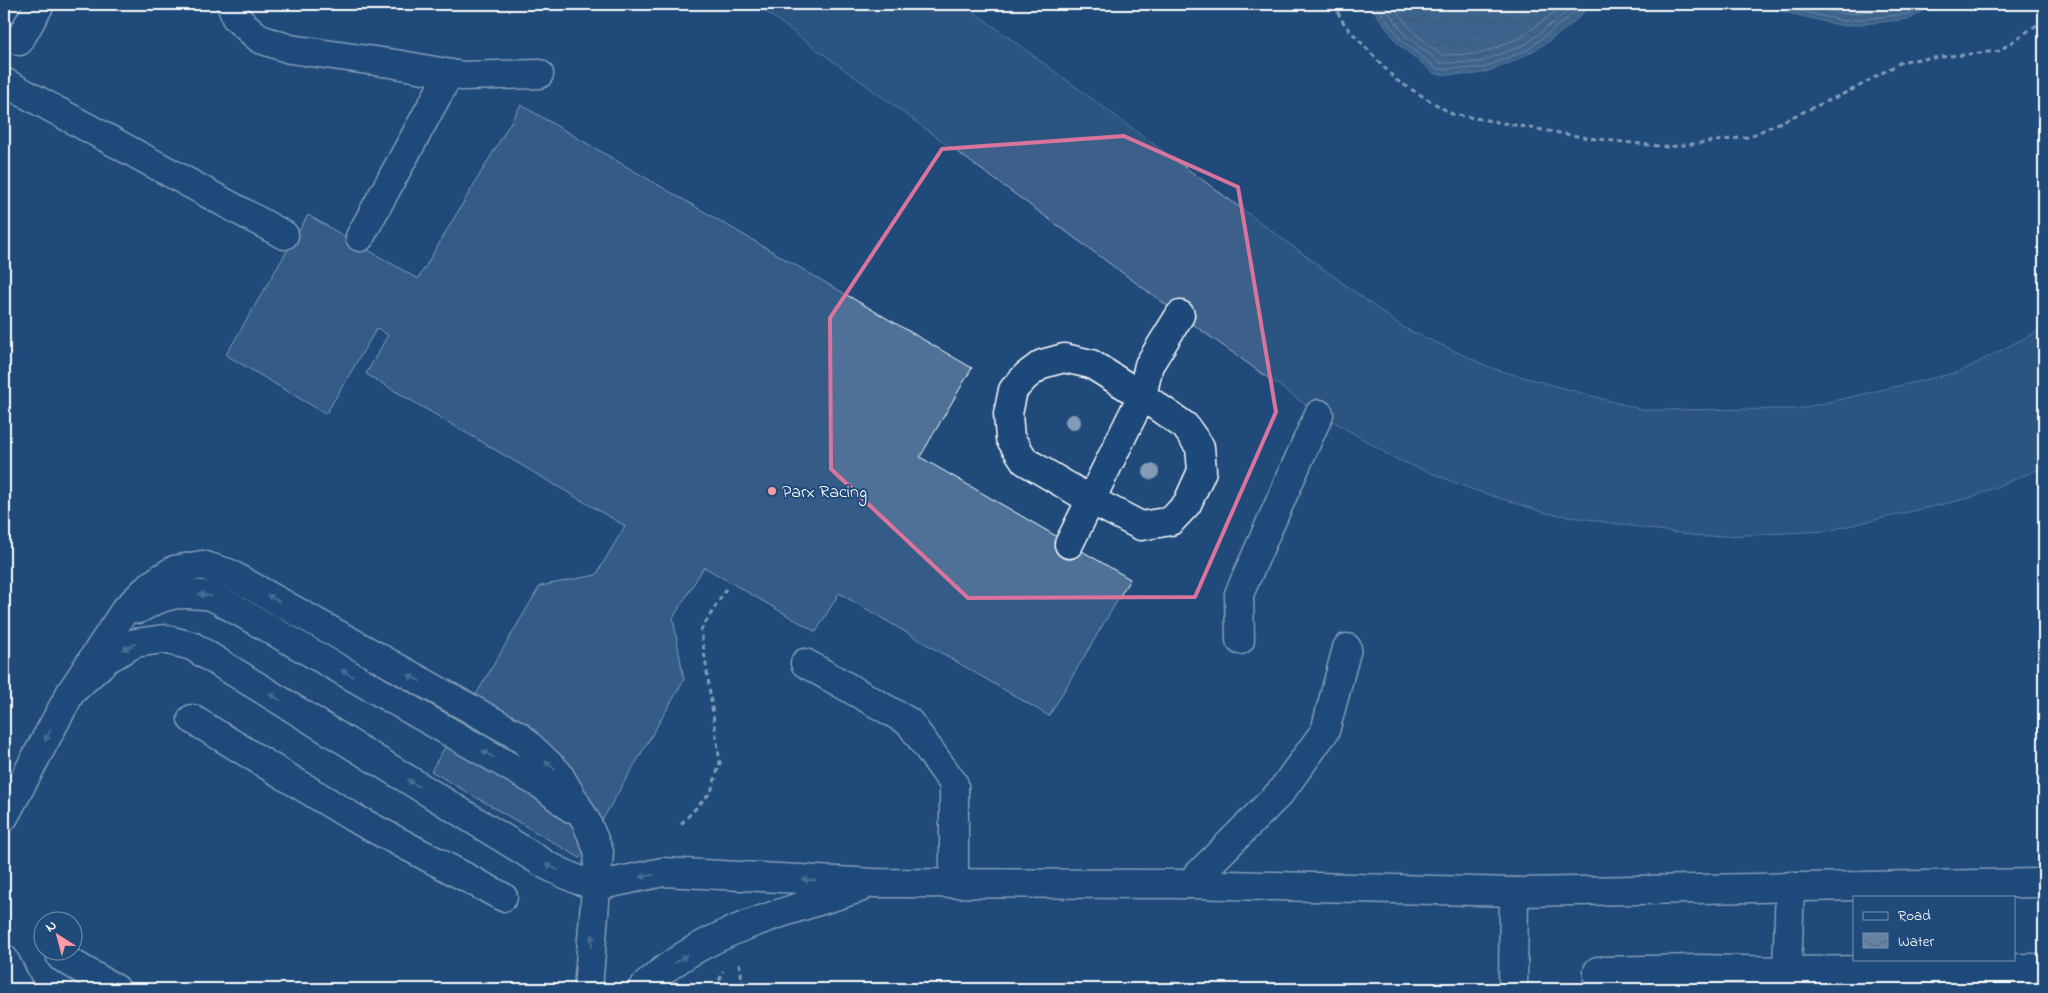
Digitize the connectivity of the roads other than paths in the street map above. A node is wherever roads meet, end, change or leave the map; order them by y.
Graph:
1 (40, 4) edge
2 (231, 4) edge
3 (19, 41) dead end
4 (449, 74) junction
5 (539, 74) dead end
6 (4, 82) edge
7 (284, 235) dead end
8 (360, 237) dead end
9 (1180, 316) dead end
10 (1142, 396) junction
11 (1319, 414) dead end
12 (1091, 500) junction
13 (1069, 544) dead end
14 (1240, 640) dead end
15 (1347, 648) dead end
16 (805, 663) dead end
17 (70, 692) junction
18 (192, 719) dead end
19 (5, 819) edge
20 (875, 883) junction
21 (954, 883) junction
22 (2044, 883) edge
23 (1189, 884) junction
24 (597, 886) junction
25 (1790, 886) junction
26 (1514, 892) junction
27 (503, 897) dead end
28 (4, 959) edge
29 (66, 960) edge
30 (2044, 968) edge
31 (1788, 971) junction
32 (19, 989) edge
33 (116, 989) edge
34 (588, 989) edge
35 (642, 989) edge
36 (1513, 989) edge
37 (1598, 989) edge

1 - 3 lane
2 - 4 lane
4 - 5 lane
4 - 8 lane
6 - 7 lane
9 - 10 lane
10 - 12 lane
10 - 12 lane
10 - 12 lane
11 - 14 lane
12 - 13 lane
15 - 23 lane
16 - 21 lane
17 -> 19 lane
24 -> 17 lane
24 -> 17 lane
18 - 27 lane
20 - 21 lane
20 -> 24 lane
35 -> 20 lane
21 - 23 lane
22 - 25 lane
23 - 26 lane
34 -> 24 lane
25 - 26 lane
25 - 31 lane
26 - 36 lane
28 - 32 lane
29 - 33 lane
30 - 31 lane
31 - 37 lane

